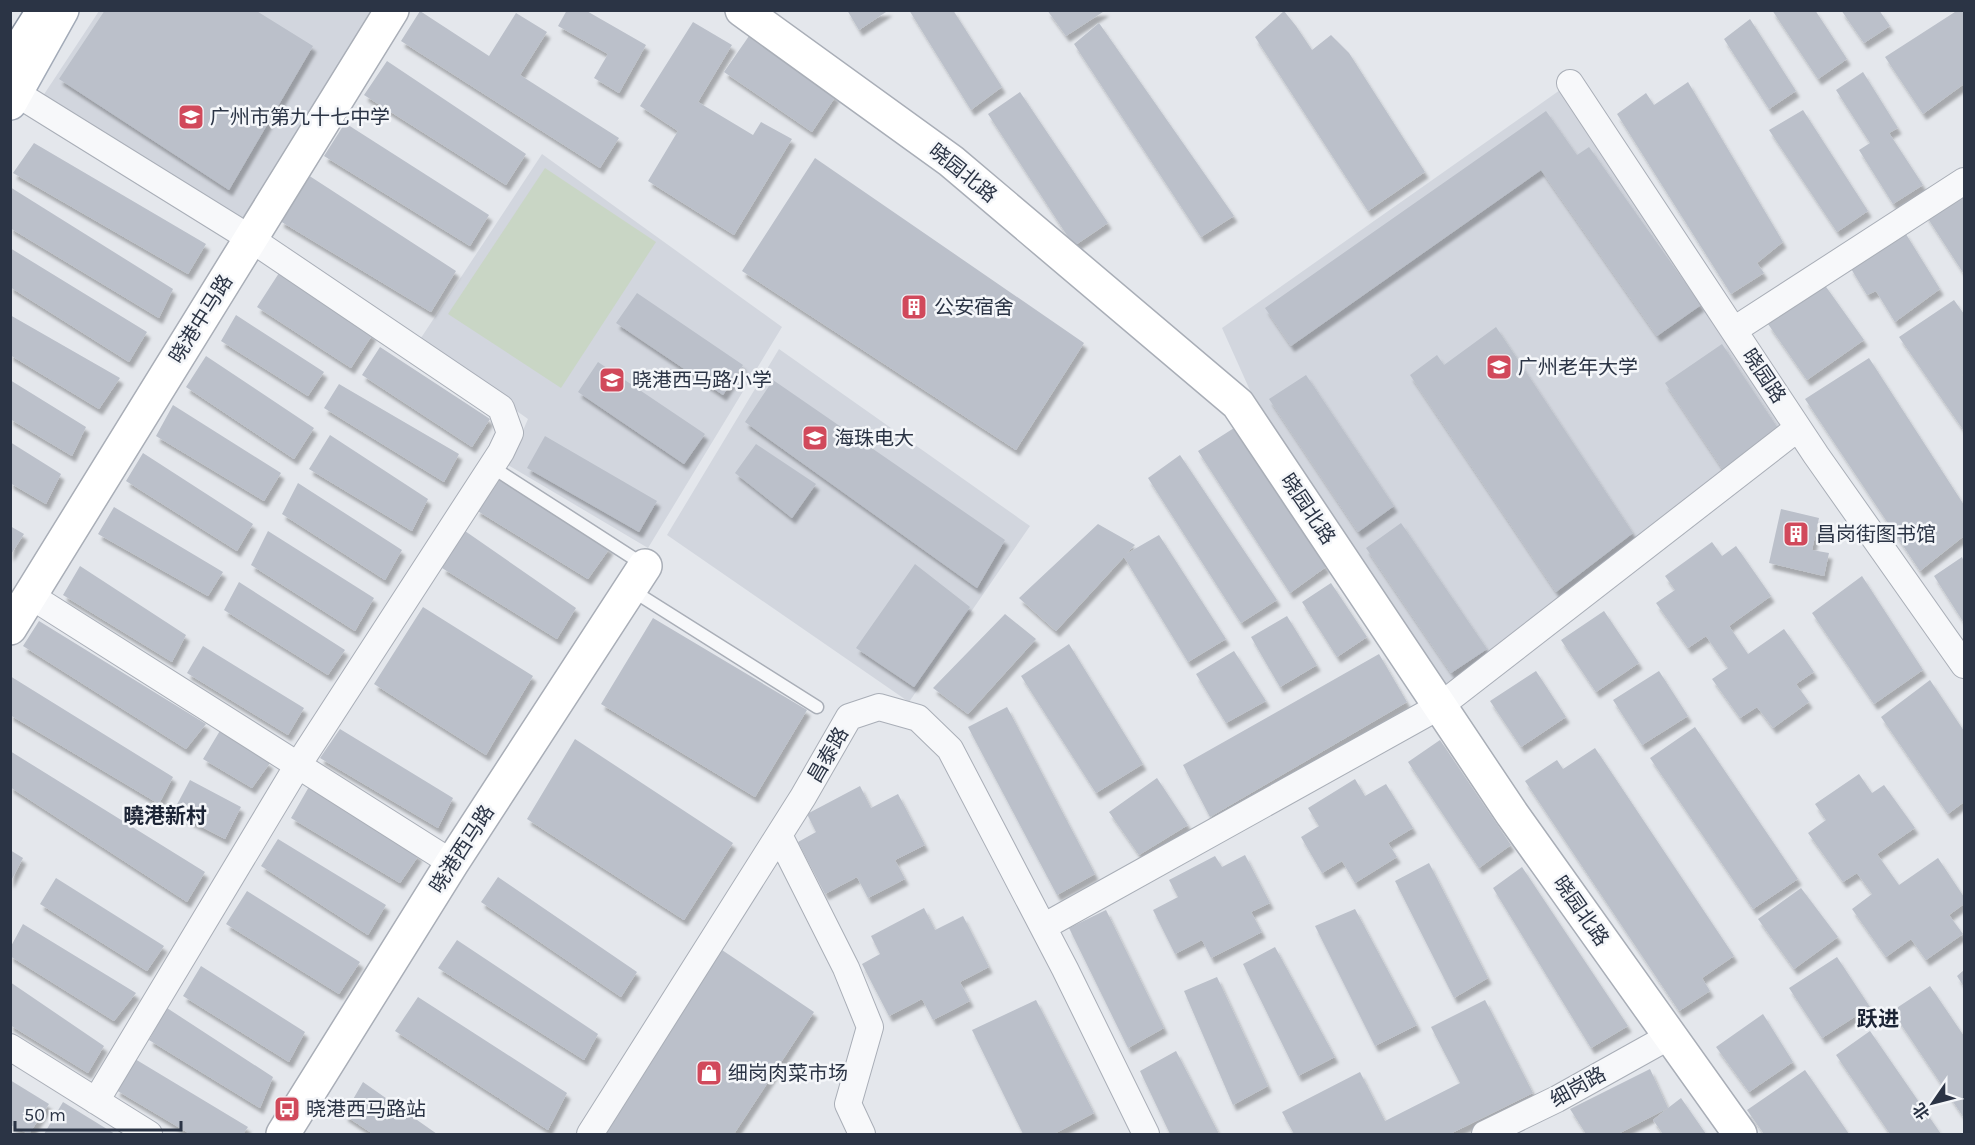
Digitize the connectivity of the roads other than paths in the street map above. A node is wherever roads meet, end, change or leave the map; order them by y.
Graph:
1 (44, 10) edge
2 (62, 10) edge
3 (392, 10) edge
4 (742, 10) edge
5 (1570, 83) dead end
6 (12, 86) edge
7 (1965, 181) edge
8 (251, 239) junction
9 (1734, 330) junction
10 (1798, 428) junction
11 (492, 467) junction
12 (638, 577) junction
13 (31, 596) junction
14 (10, 628) edge
15 (1965, 665) edge
16 (1440, 706) junction
17 (817, 707) dead end
18 (298, 765) junction
19 (779, 835) junction
20 (452, 863) junction
21 (1043, 927) junction
22 (1670, 1036) junction
23 (10, 1047) edge
24 (96, 1101) junction
25 (149, 1134) edge
26 (283, 1134) edge
27 (590, 1134) edge
28 (862, 1134) edge
29 (1146, 1134) edge
30 (1485, 1134) edge
31 (1740, 1134) edge

1 - 6 main road
2 - 6 main road
3 - 8 main road, 晓港中马路
4 - 16 main road, 晓园北路
5 - 9 street, 晓园路
6 - 8 street
7 - 9 street
8 - 11 street
8 - 13 main road, 晓港中马路
9 - 10 street, 晓园路
10 - 15 street, 晓园路
10 - 16 street
11 - 12 lane
11 - 18 street
12 - 17 lane
12 - 20 main road, 晓港西马路
13 - 14 main road, 晓港中马路
13 - 18 street
16 - 21 street
16 - 22 main road, 晓园北路
18 - 20 street
18 - 24 street
19 - 21 street, 昌泰路
19 - 27 street, 昌泰路
19 - 28 street
20 - 26 main road, 晓港西马路
21 - 29 street, 昌泰路
22 - 30 street, 细岗路
22 - 31 main road, 晓园北路
23 - 24 street
24 - 25 street

